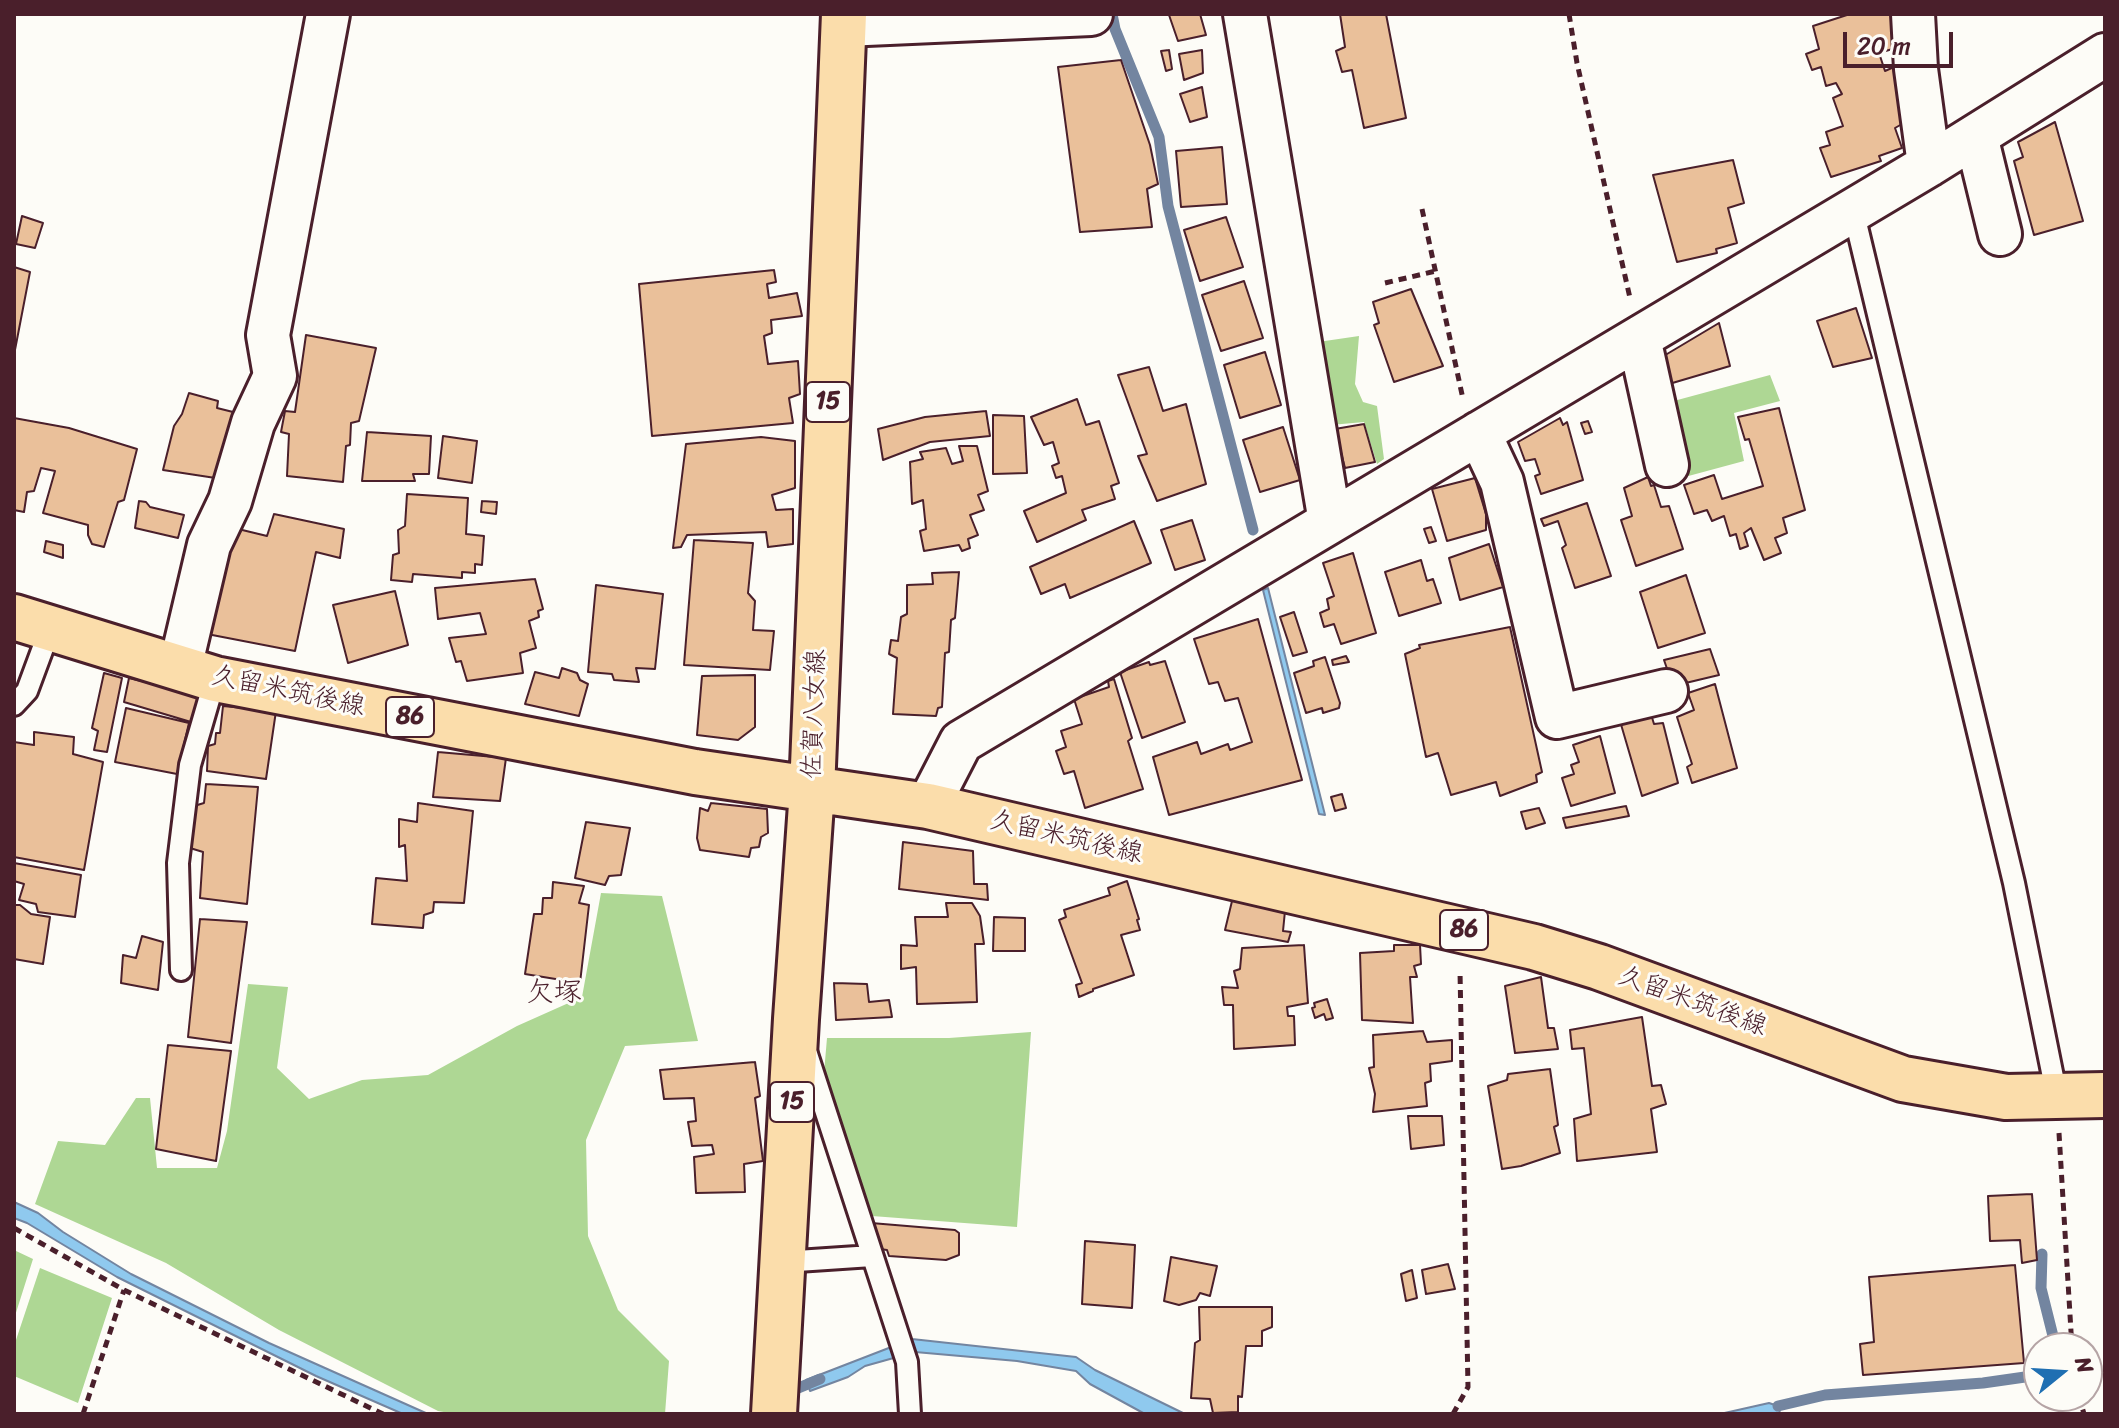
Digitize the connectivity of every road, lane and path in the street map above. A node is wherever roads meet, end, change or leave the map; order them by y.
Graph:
1 (328, 14) edge
2 (1091, 14) edge
3 (1245, 14) edge
4 (1569, 14) edge
5 (1913, 14) edge
6 (844, 19) edge
7 (2105, 55) edge
8 (1976, 136) junction
9 (1929, 165) junction
10 (1422, 209) dead end
11 (1853, 210) junction
12 (2000, 234) dead end
13 (1436, 271) junction
14 (1385, 283) dead end
15 (1635, 321) junction
16 (1475, 436) junction
17 (1667, 465) dead end
18 (1330, 522) junction
19 (32, 623) edge
20 (197, 673) junction
21 (1666, 691) dead end
22 (14, 705) edge
23 (812, 790) junction
24 (928, 806) junction
25 (1459, 929) junction
26 (181, 970) dead end
27 (796, 1019) junction
28 (2105, 1095) edge
29 (2057, 1097) junction
30 (14, 1228) edge
31 (872, 1256) junction
32 (782, 1262) junction
33 (124, 1290) junction
34 (2071, 1332) edge
35 (83, 1414) edge
36 (383, 1414) edge
37 (774, 1414) edge
38 (910, 1414) edge
39 (1453, 1414) edge

1 - 20 street
2 - 6 street
3 - 18 street
4 - 15 path
5 - 9 street
6 - 23 main road, 佐賀八女線 / 15
7 - 8 street
8 - 9 street
8 - 12 street
9 - 11 street
10 - 13 path
11 - 15 street
11 - 29 lane
13 - 14 path
13 - 16 path
15 - 16 street
15 - 17 street
16 - 18 street
16 - 21 street
18 - 24 street
19 - 20 main road, 久留米筑後線 / 86
19 - 22 lane
20 - 23 main road, 久留米筑後線 / 86
20 - 26 lane
23 - 24 main road, 久留米筑後線 / 86
23 - 27 main road, 佐賀八女線 / 15
24 - 25 main road, 久留米筑後線 / 86
25 - 29 main road, 久留米筑後線 / 86
25 - 39 path
27 - 31 lane
27 - 32 main road, 佐賀八女線 / 15
28 - 29 main road, 久留米筑後線 / 86
29 - 34 path
30 - 33 path
31 - 32 lane
31 - 38 lane
32 - 37 main road, 佐賀八女線 / 15
33 - 35 path
33 - 36 path

